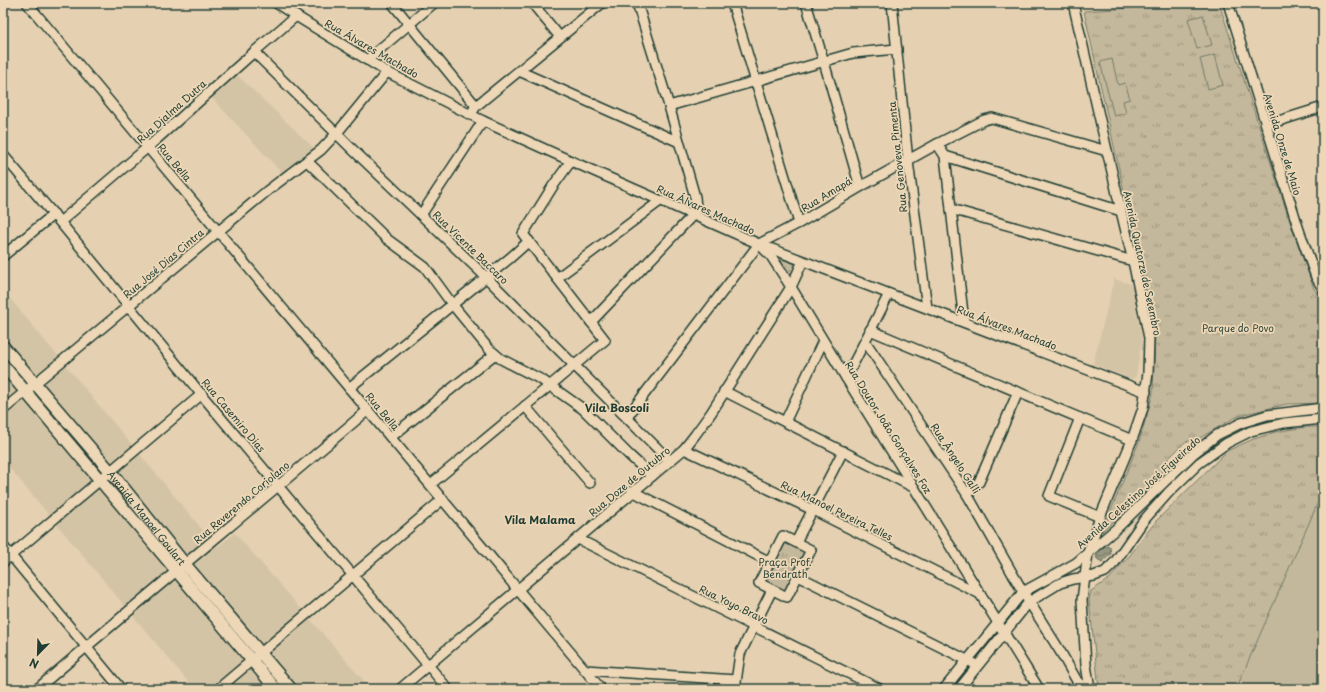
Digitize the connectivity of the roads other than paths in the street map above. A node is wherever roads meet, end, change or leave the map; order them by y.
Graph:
1 (27, 3) edge
2 (276, 3) edge
3 (392, 3) edge
4 (434, 3) edge
5 (532, 3) edge
6 (602, 3) edge
7 (637, 3) edge
8 (732, 3) edge
9 (806, 3) edge
10 (892, 3) edge
11 (1073, 3) edge
12 (1228, 3) edge
13 (296, 16) junction
14 (409, 24) junction
15 (560, 37) junction
16 (897, 49) junction
17 (254, 52) junction
18 (367, 60) junction
19 (824, 62) junction
20 (519, 71) junction
21 (387, 72) junction
22 (756, 81) junction
23 (476, 106) junction
24 (669, 106) junction
25 (1323, 107) edge
26 (470, 114) junction
27 (483, 121) junction
28 (1266, 124) junction
29 (337, 133) junction
30 (679, 142) junction
31 (937, 144) junction
32 (148, 147) junction
33 (1107, 150) junction
34 (3, 155) edge
35 (945, 156) junction
36 (307, 161) junction
37 (908, 161) junction
38 (571, 162) junction
39 (860, 187) junction
40 (660, 201) junction
41 (951, 209) junction
42 (1121, 211) junction
43 (54, 214) junction
44 (421, 215) junction
45 (693, 215) junction
46 (60, 222) junction
47 (799, 223) junction
48 (218, 231) junction
49 (529, 241) junction
50 (759, 244) junction
51 (3, 256) edge
52 (803, 261) junction
53 (1133, 261) junction
54 (486, 277) junction
55 (557, 278) junction
56 (791, 287) junction
57 (1323, 289) edge
58 (889, 294) junction
59 (452, 304) junction
60 (128, 306) junction
61 (926, 308) junction
62 (591, 322) junction
63 (964, 322) junction
64 (870, 330) junction
65 (823, 341) junction
66 (865, 341) junction
67 (3, 346) edge
68 (495, 354) junction
69 (3, 365) edge
70 (574, 365) junction
71 (846, 378) junction
72 (35, 383) junction
73 (550, 385) junction
74 (349, 388) junction
75 (724, 391) junction
76 (25, 392) junction
77 (1018, 392) junction
78 (1146, 392) junction
79 (202, 394) junction
80 (524, 406) junction
81 (1323, 408) edge
82 (3, 410) edge
83 (368, 410) junction
84 (626, 417) junction
85 (1080, 418) junction
86 (1323, 419) edge
87 (785, 422) junction
88 (391, 437) junction
89 (1132, 440) junction
90 (684, 449) junction
91 (843, 451) junction
92 (670, 461) junction
93 (110, 471) junction
94 (652, 476) junction
95 (99, 480) junction
96 (590, 483) dead end
97 (430, 484) junction
98 (278, 486) junction
99 (914, 487) junction
100 (632, 491) junction
101 (968, 494) junction
102 (443, 499) junction
103 (813, 510) junction
104 (1100, 517) junction
105 (578, 539) junction
106 (796, 542) junction
107 (3, 546) edge
108 (1088, 553) junction
109 (11, 555) junction
110 (3, 562) edge
111 (770, 562) junction
112 (180, 567) junction
113 (353, 575) junction
114 (798, 576) junction
115 (1084, 578) junction
116 (518, 589) junction
117 (772, 590) junction
118 (1023, 592) junction
119 (980, 594) junction
120 (1029, 602) junction
121 (998, 623) junction
122 (754, 626) junction
123 (1004, 633) junction
124 (86, 647) junction
125 (261, 653) junction
126 (252, 661) junction
127 (968, 661) junction
128 (428, 665) junction
129 (978, 666) junction
130 (585, 670) junction
131 (736, 685) edge
132 (37, 689) edge
133 (121, 689) edge
134 (218, 689) edge
135 (276, 689) edge
136 (291, 689) edge
137 (400, 689) edge
138 (448, 689) edge
139 (601, 689) edge
140 (880, 689) edge
141 (944, 689) edge
142 (959, 689) edge
143 (1039, 689) edge
144 (1090, 689) edge

1 - 32 street, Rua Bella
2 - 13 street, Rua Álvares Machado
3 - 14 street
4 - 14 street
5 - 15 street
6 - 15 street
7 - 24 street
8 - 22 street
9 - 19 street
10 - 16 street, Rua Genoveva Pimenta
11 - 33 street, Avenida Quatorze de Setembro
12 - 28 street, Avenida Onze de Maio
13 - 17 street, Rua Djalma Dutra
13 - 18 street, Rua Álvares Machado
14 - 18 street
14 - 23 street
15 - 20 street
16 - 19 street
16 - 37 street, Rua Genoveva Pimenta
17 - 29 street, Rua Vicente Baccaro
17 - 32 street, Rua Djalma Dutra
18 - 21 street, Rua Álvares Machado
19 - 22 street
19 - 39 street
20 - 23 street
20 - 30 street
21 - 26 street, Rua Álvares Machado
21 - 29 street, Rua José Dias Cintra
22 - 24 street
22 - 47 street
23 - 26 street
24 - 30 street
25 - 28 street
26 - 27 street, Rua Álvares Machado
27 - 38 street, Rua Álvares Machado
27 - 44 street
28 - 57 street, Avenida Onze de Maio
29 - 36 street, Rua José Dias Cintra
29 - 44 street, Rua Vicente Baccaro
30 - 45 street
31 - 33 street, Rua Amapá
31 - 35 street
31 - 37 street, Rua Amapá
32 - 46 street, Rua Djalma Dutra
32 - 48 street, Rua Bella
33 - 42 street, Avenida Quatorze de Setembro
34 - 43 street, Rua Casemiro Dias
35 - 41 street
35 - 42 street
36 - 48 street, Rua José Dias Cintra
36 - 59 street
37 - 39 street, Rua Amapá
37 - 61 street, Rua Genoveva Pimenta
38 - 40 street, Rua Álvares Machado
38 - 49 street
39 - 47 street, Rua Amapá
40 - 45 street, Rua Álvares Machado
40 - 55 street
41 - 53 street
41 - 63 street
42 - 53 street, Avenida Quatorze de Setembro
43 - 46 street, Rua Casemiro Dias
43 - 51 street
44 - 54 street, Rua Vicente Baccaro
45 - 50 street, Rua Álvares Machado
45 - 62 street
46 - 60 street, Rua Casemiro Dias
47 - 50 street, Rua Amapá
48 - 60 street, Rua José Dias Cintra
48 - 74 street, Rua Bella
49 - 54 street
49 - 55 street
50 - 52 street, Rua Álvares Machado
50 - 56 street, Rua Doutor João Gonçalves Foz
50 - 84 street, Rua Amapá
52 - 56 street, Rua Doze de Outubro
52 - 58 street, Rua Álvares Machado
53 - 78 street, Avenida Quatorze de Setembro
54 - 59 street
54 - 70 street, Rua Vicente Baccaro
55 - 62 street
56 - 65 street, Rua Doutor João Gonçalves Foz
56 - 75 street, Rua Doze de Outubro
58 - 61 street, Rua Álvares Machado
58 - 64 street
59 - 68 street
59 - 74 street
60 - 72 street, Rua José Dias Cintra
60 - 79 street, Rua Casemiro Dias
61 - 63 street, Rua Álvares Machado
62 - 70 street
63 - 78 street, Rua Álvares Machado
64 - 66 street
64 - 77 street
65 - 71 street, Rua Doutor João Gonçalves Foz
65 - 87 street
66 - 71 street
66 - 101 street, Rua Ângelo Galli
67 - 72 main road, Avenida Manoel Goulart
68 - 73 street
68 - 88 street
69 - 76 main road, Avenida Manoel Goulart
70 - 73 street
70 - 84 street, Rua Vicente Baccaro
71 - 99 street, Rua Doutor João Gonçalves Foz
72 - 76 street, Rua José Dias Cintra
72 - 93 main road, Avenida Manoel Goulart
73 - 80 street
73 - 94 street
74 - 83 street, Rua Bella
75 - 87 street
75 - 90 street, Rua Doze de Outubro
76 - 82 street, Rua José Dias Cintra
76 - 95 main road, Avenida Manoel Goulart
77 - 85 street
77 - 101 street
78 - 89 street, Avenida Quatorze de Setembro
79 - 93 street
79 - 98 street, Rua Casemiro Dias
80 - 96 street
80 - 97 street
81 - 108 street, Avenida Celestino José Figueiredo
83 - 88 street, Rua Bella
83 - 98 street, Rua Reverendo Coriolano
84 - 92 street, Rua Vicente Baccaro
85 - 89 street
85 - 104 street
86 - 115 street, Avenida Celestino José Figueiredo
87 - 91 street
88 - 97 street, Rua Bella
89 - 104 street, Avenida Quatorze de Setembro
90 - 92 street, Rua Doze de Outubro
90 - 103 street, Rua Manoel Pereira Telles
91 - 99 street
91 - 103 street
92 - 94 street, Rua Doze de Outubro
93 - 95 street
93 - 112 main road, Avenida Manoel Goulart
94 - 100 street, Rua Doze de Outubro
95 - 109 street
95 - 112 main road, Avenida Manoel Goulart
97 - 102 street, Rua Bella
98 - 112 street, Rua Reverendo Coriolano
98 - 113 street, Rua Casemiro Dias
99 - 119 street, Rua Doutor João Gonçalves Foz
100 - 105 street, Rua Doze de Outubro
100 - 111 street
101 - 118 street, Rua Ângelo Galli
102 - 113 street
102 - 116 street, Rua Bella
103 - 106 street
103 - 119 street, Rua Manoel Pereira Telles
104 - 108 street, Avenida Quatorze de Setembro
105 - 116 street, Rua Doze de Outubro
105 - 122 street, Rua Yoyo Bravo
106 - 111 street
106 - 114 street
107 - 109 street
108 - 115 street, Avenida Quatorze de Setembro
108 - 118 street, Avenida Celestino José Figueiredo
109 - 110 street
109 - 124 street
111 - 117 street
112 - 124 street, Rua Reverendo Coriolano
112 - 125 main road, Avenida Manoel Goulart
112 - 126 main road, Avenida Manoel Goulart
113 - 125 street
113 - 128 street, Rua Casemiro Dias
114 - 117 street
114 - 127 street
115 - 120 street, Avenida Celestino José Figueiredo
115 - 144 street, Avenida Quatorze de Setembro
116 - 128 street, Rua Doze de Outubro
116 - 130 street, Rua Bella
117 - 122 street
118 - 120 street, Rua Ângelo Galli
118 - 121 street, Avenida Celestino José Figueiredo
119 - 121 street, Rua Doutor João Gonçalves Foz
120 - 123 street, Avenida Celestino José Figueiredo
120 - 144 street
121 - 123 street, Rua Doutor João Gonçalves Foz
121 - 127 street, Avenida Celestino José Figueiredo
122 - 131 street
122 - 140 street, Rua Yoyo Bravo
123 - 129 street, Avenida Celestino José Figueiredo
123 - 143 street
124 - 132 street, Rua Reverendo Coriolano
124 - 133 street
125 - 126 street
125 - 136 main road, Avenida Manoel Goulart
126 - 134 street
126 - 135 main road, Avenida Manoel Goulart
127 - 129 street
127 - 141 street, Avenida Celestino José Figueiredo
128 - 137 street, Rua Doze de Outubro
128 - 138 street, Rua Casemiro Dias
129 - 142 street, Avenida Celestino José Figueiredo
130 - 131 street
130 - 139 street, Rua Bella

